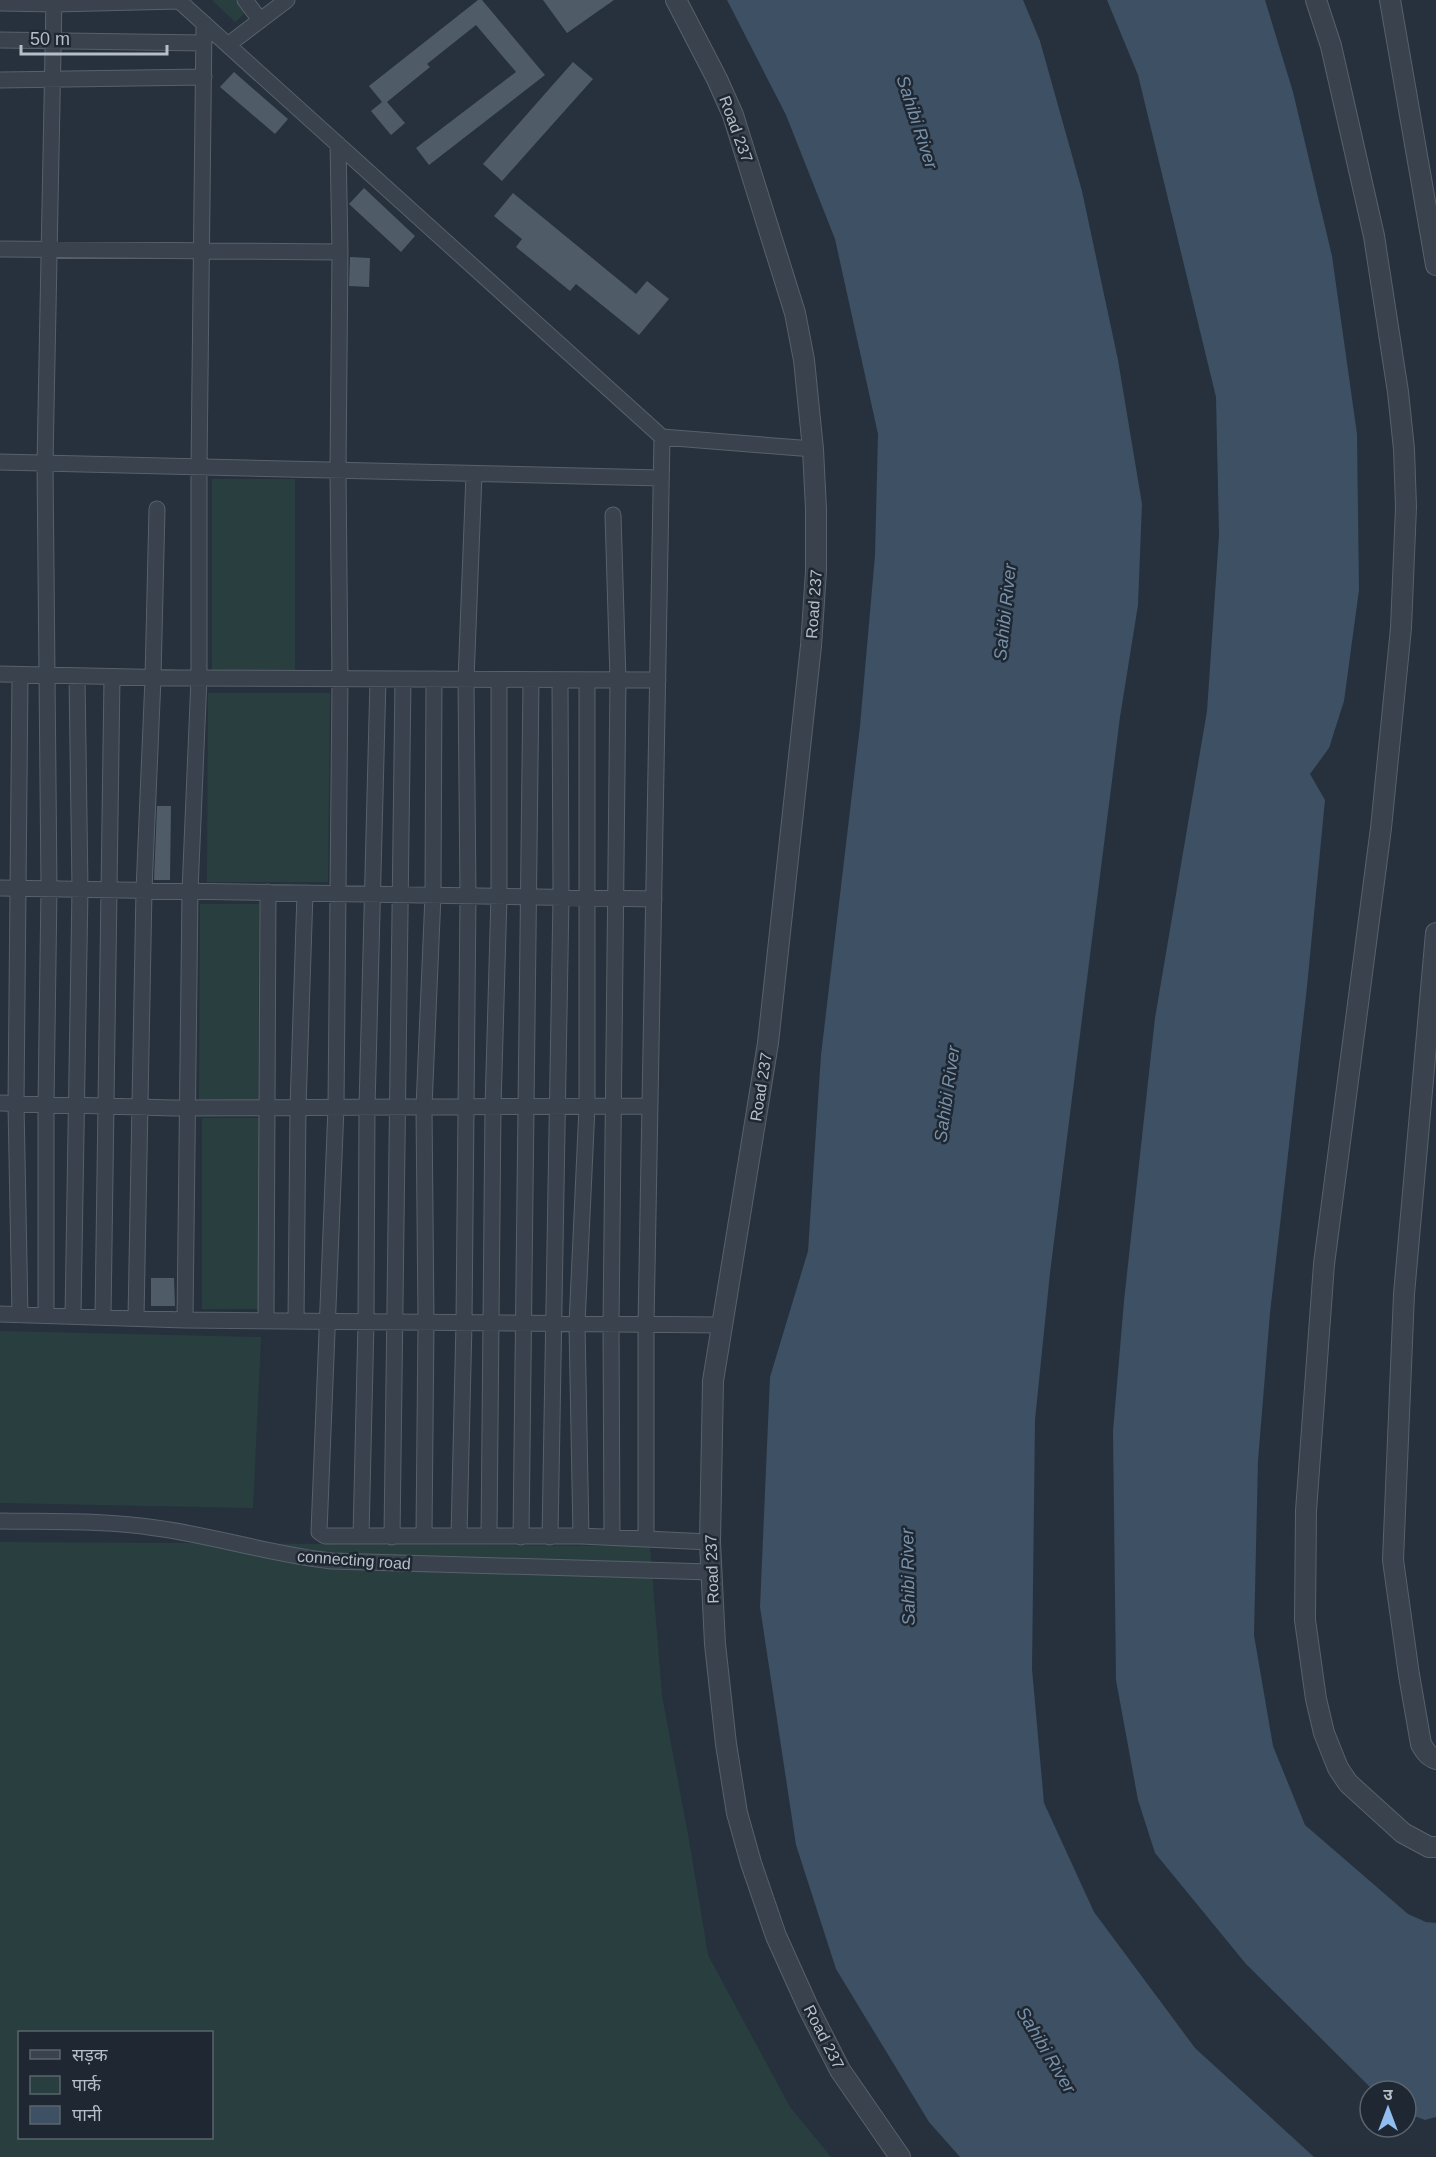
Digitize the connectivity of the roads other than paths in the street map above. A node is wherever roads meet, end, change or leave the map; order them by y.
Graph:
1 (245, 0) edge
2 (287, 0) edge
3 (676, 0) edge
4 (1316, 0) edge
5 (1390, 0) edge
6 (179, 1) edge
7 (8, 2) edge
8 (54, 2) edge
9 (260, 20) junction
10 (204, 23) junction
11 (0, 40) edge
12 (54, 40) junction
13 (204, 43) junction
14 (229, 44) junction
15 (204, 77) junction
16 (0, 80) edge
17 (53, 80) junction
18 (338, 144) junction
19 (0, 249) edge
20 (49, 249) junction
21 (202, 249) junction
22 (340, 252) junction
23 (1436, 265) edge
24 (662, 437) junction
25 (813, 449) junction
26 (0, 462) edge
27 (45, 463) junction
28 (199, 467) junction
29 (338, 470) junction
30 (474, 474) junction
31 (662, 478) junction
32 (157, 509) dead end
33 (613, 515) dead end
34 (0, 675) edge
35 (20, 675) junction
36 (46, 675) junction
37 (77, 676) junction
38 (112, 677) junction
39 (153, 678) junction
40 (199, 678) junction
41 (340, 679) junction
42 (378, 679) junction
43 (403, 679) junction
44 (434, 679) junction
45 (466, 680) junction
46 (499, 680) junction
47 (531, 680) junction
48 (560, 680) junction
49 (587, 680) junction
50 (618, 680) junction
51 (658, 680) junction
52 (0, 888) edge
53 (19, 888) junction
54 (49, 888) junction
55 (80, 889) junction
56 (108, 889) junction
57 (144, 890) junction
58 (190, 891) junction
59 (268, 892) junction
60 (305, 892) junction
61 (337, 893) junction
62 (371, 894) junction
63 (400, 894) junction
64 (433, 895) junction
65 (468, 896) junction
66 (499, 896) junction
67 (529, 897) junction
68 (561, 898) junction
69 (588, 898) junction
70 (617, 899) junction
71 (654, 899) junction
72 (1436, 933) edge
73 (0, 1103) edge
74 (16, 1104) junction
75 (46, 1105) junction
76 (76, 1105) junction
77 (105, 1106) junction
78 (650, 1106) junction
79 (141, 1107) junction
80 (298, 1107) junction
81 (336, 1107) junction
82 (367, 1107) junction
83 (396, 1107) junction
84 (424, 1107) junction
85 (465, 1107) junction
86 (493, 1107) junction
87 (526, 1107) junction
88 (557, 1107) junction
89 (587, 1107) junction
90 (614, 1107) junction
91 (187, 1108) junction
92 (267, 1108) junction
93 (0, 1314) edge
94 (20, 1315) junction
95 (46, 1315) junction
96 (73, 1316) junction
97 (103, 1317) junction
98 (136, 1318) junction
99 (185, 1320) junction
100 (266, 1320) junction
101 (296, 1321) junction
102 (328, 1322) junction
103 (366, 1322) junction
104 (394, 1322) junction
105 (426, 1322) junction
106 (464, 1323) junction
107 (492, 1323) junction
108 (523, 1324) junction
109 (553, 1324) junction
110 (577, 1324) junction
111 (611, 1325) junction
112 (646, 1325) junction
113 (721, 1325) junction
114 (0, 1521) edge
115 (424, 1535) junction
116 (459, 1535) junction
117 (361, 1536) junction
118 (489, 1536) junction
119 (581, 1536) junction
120 (392, 1537) junction
121 (521, 1537) junction
122 (550, 1537) junction
123 (612, 1537) junction
124 (646, 1538) junction
125 (710, 1542) junction
126 (711, 1572) junction
127 (1436, 1759) edge
128 (1436, 1847) edge
129 (900, 2157) edge

1 - 9 street
2 - 9 street
3 - 25 street, Road 237
4 - 128 street
5 - 23 street
6 - 8 street
6 - 10 street
7 - 8 street
8 - 12 street
9 - 14 street
10 - 13 street
10 - 14 street
11 - 12 street
12 - 13 street
12 - 17 street
13 - 15 street
14 - 18 street
15 - 17 street
15 - 21 street
16 - 17 street
17 - 20 street
18 - 22 street
18 - 24 street
19 - 20 street
20 - 21 street
20 - 27 street
21 - 22 street
21 - 28 street
22 - 29 street
24 - 25 street
24 - 31 street
25 - 113 street, Road 237
26 - 27 street
27 - 28 street
27 - 36 street
28 - 29 street
28 - 40 street
29 - 30 street
29 - 41 street
30 - 31 street
30 - 45 street
31 - 51 street
32 - 39 street
33 - 50 street
34 - 35 street
35 - 36 street
35 - 53 street
36 - 37 street
36 - 54 street
37 - 38 street
37 - 55 street
38 - 39 street
38 - 56 street
39 - 40 street
39 - 57 street
40 - 41 street
40 - 58 street
41 - 42 street
41 - 61 street
42 - 43 street
42 - 62 street
43 - 44 street
43 - 63 street
44 - 45 street
44 - 64 street
45 - 46 street
45 - 65 street
46 - 47 street
46 - 66 street
47 - 48 street
47 - 67 street
48 - 49 street
48 - 68 street
49 - 50 street
49 - 69 street
50 - 51 street
50 - 70 street
51 - 71 street
52 - 53 street
53 - 54 street
53 - 74 street
54 - 55 street
54 - 75 street
55 - 56 street
55 - 76 street
56 - 57 street
56 - 77 street
57 - 58 street
57 - 79 street
58 - 59 street
58 - 91 street
59 - 60 street
59 - 92 street
60 - 61 street
60 - 80 street
61 - 62 street
61 - 81 street
62 - 63 street
62 - 82 street
63 - 64 street
63 - 83 street
64 - 65 street
64 - 84 street
65 - 66 street
65 - 85 street
66 - 67 street
66 - 86 street
67 - 68 street
67 - 87 street
68 - 69 street
68 - 88 street
69 - 70 street
69 - 89 street
70 - 71 street
70 - 90 street
71 - 78 street
72 - 127 street
73 - 74 street
74 - 75 street
74 - 94 street
75 - 76 street
75 - 95 street
76 - 77 street
76 - 96 street
77 - 79 street
77 - 97 street
78 - 90 street
78 - 112 street
79 - 91 street
79 - 98 street
80 - 81 street
80 - 92 street
80 - 101 street
81 - 82 street
81 - 102 street
82 - 83 street
82 - 103 street
83 - 84 street
83 - 104 street
84 - 85 street
84 - 105 street
85 - 86 street
85 - 106 street
86 - 87 street
86 - 107 street
87 - 88 street
87 - 108 street
88 - 89 street
88 - 109 street
89 - 90 street
89 - 110 street
90 - 111 street
91 - 92 street
91 - 99 street
92 - 100 street
93 - 94 street
94 - 95 street
95 - 96 street
96 - 97 street
97 - 98 street
98 - 99 street
99 - 100 street
100 - 101 street
101 - 102 street
102 - 103 street
102 - 117 street
103 - 104 street
103 - 117 street
104 - 105 street
104 - 120 street
105 - 106 street
105 - 115 street
106 - 107 street
106 - 116 street
107 - 108 street
107 - 118 street
108 - 109 street
108 - 121 street
109 - 110 street
109 - 122 street
110 - 111 street
110 - 119 street
111 - 112 street
111 - 123 street
112 - 113 street
112 - 124 street
113 - 125 street, Road 237
114 - 126 street, connecting road
115 - 116 street
115 - 120 street
116 - 118 street
117 - 120 street
118 - 121 street
119 - 122 street
119 - 123 street
121 - 122 street
123 - 124 street
124 - 125 street
125 - 126 street, Road 237
126 - 129 street, Road 237

